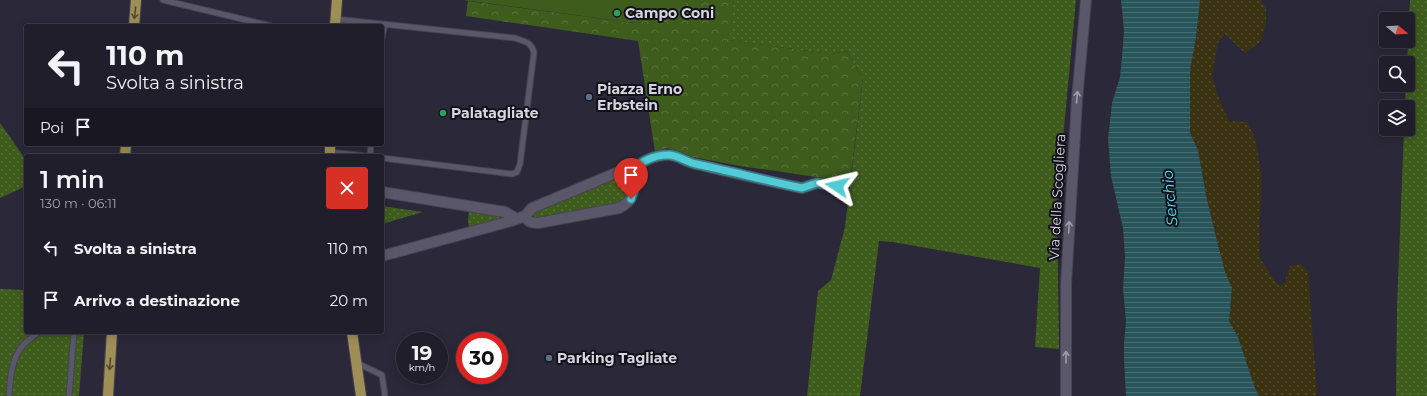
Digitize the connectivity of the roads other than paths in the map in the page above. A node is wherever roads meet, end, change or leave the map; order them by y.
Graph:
1 (136, 0) edge
2 (163, 0) edge
3 (337, 0) edge
4 (1086, 0) edge
5 (335, 22) edge
6 (134, 24) edge
7 (263, 24) edge
8 (385, 24) junction
9 (384, 29) edge
10 (330, 151) edge
11 (351, 154) edge
12 (384, 158) edge
13 (630, 173) junction
14 (837, 186) dead end
15 (384, 192) edge
16 (521, 217) junction
17 (384, 255) edge
18 (36, 334) edge
19 (74, 334) edge
20 (112, 334) edge
21 (352, 334) edge
22 (356, 363) junction
23 (10, 396) edge
24 (69, 396) edge
25 (108, 396) edge
26 (361, 396) edge
27 (384, 396) edge
28 (1066, 396) edge

1 -> 6 main road
2 - 7 lane
3 - 5 main road
28 -> 4 street, Via della Scogliera
5 - 8 lane
8 - 9 lane
8 - 12 lane
10 - 11 lane
13 - 14 street
13 - 16 street
13 - 16 street
15 - 16 street
16 - 17 street
18 - 23 lane
19 - 24 lane
20 -> 25 main road
21 - 22 main road
22 - 26 main road
22 - 27 lane

